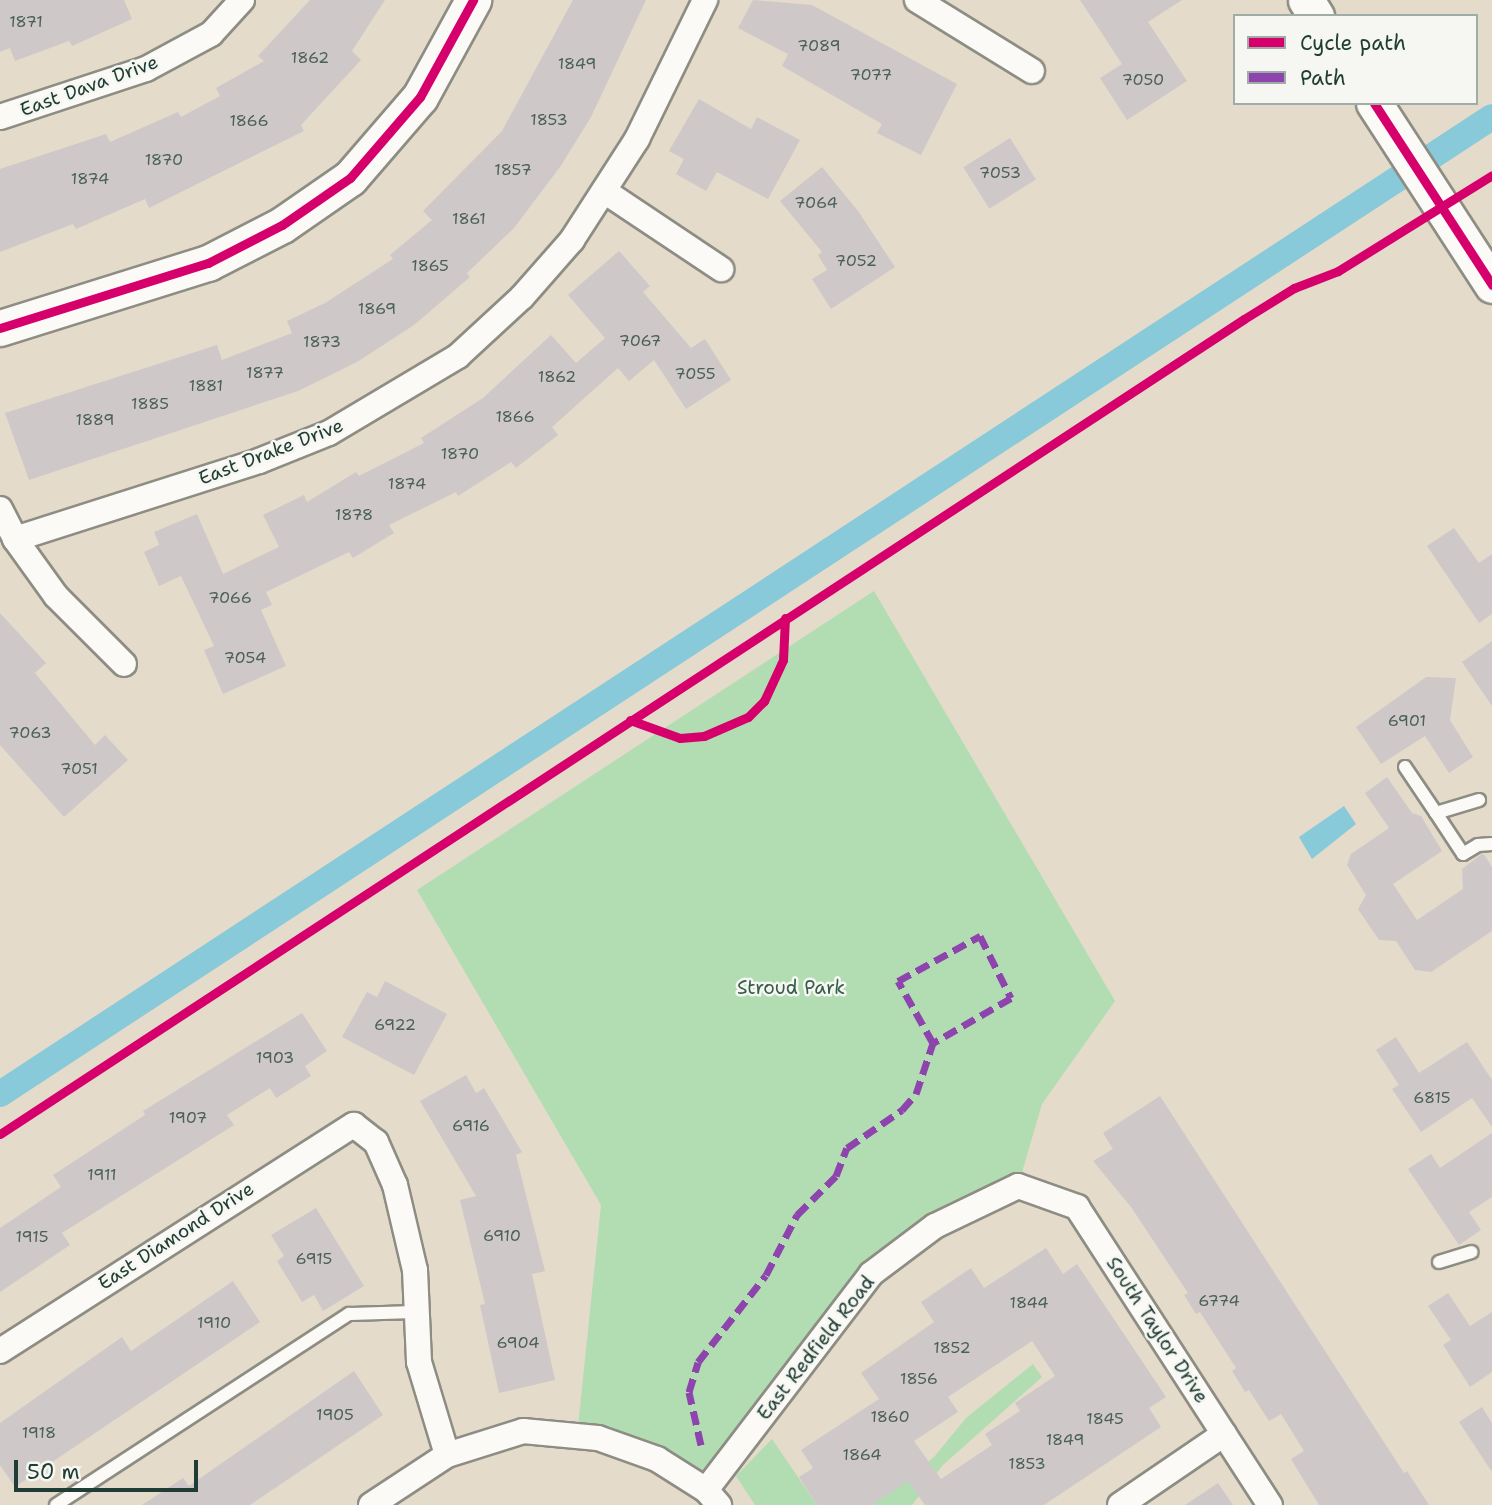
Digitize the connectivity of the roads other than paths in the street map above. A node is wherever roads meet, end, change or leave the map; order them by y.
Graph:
1 (242, 0) edge
2 (472, 0) edge
3 (705, 0) edge
4 (917, 0) edge
5 (1032, 71) dead end
6 (1381, 114) edge
7 (0, 117) edge
8 (604, 191) junction
9 (722, 269) dead end
10 (1492, 285) edge
11 (0, 328) edge
12 (0, 509) edge
13 (15, 539) junction
14 (124, 664) dead end
15 (1405, 767) dead end
16 (1479, 800) dead end
17 (1436, 813) junction
18 (1492, 844) edge
19 (1018, 1186) joint
20 (1471, 1252) dead end
21 (1439, 1262) dead end
22 (416, 1312) junction
23 (0, 1351) edge
24 (1224, 1434) junction
25 (447, 1455) junction
26 (712, 1498) edge
27 (56, 1505) edge
28 (371, 1505) edge
29 (1120, 1505) edge
30 (1270, 1505) edge

1 - 7 street, East Dava Drive
2 - 11 street
3 - 8 street, East Drake Drive
4 - 5 street
6 - 10 street
8 - 9 street
8 - 13 street, East Drake Drive
12 - 13 street
13 - 14 street
15 - 17 lane
16 - 17 lane
17 - 18 lane
19 - 24 street, South Taylor Drive
19 - 26 street, East Redfield Road
20 - 21 lane
22 - 23 street, East Diamond Drive
22 - 25 street
22 - 27 lane
24 - 29 street
24 - 30 street, South Taylor Drive
25 - 26 street
25 - 28 street

